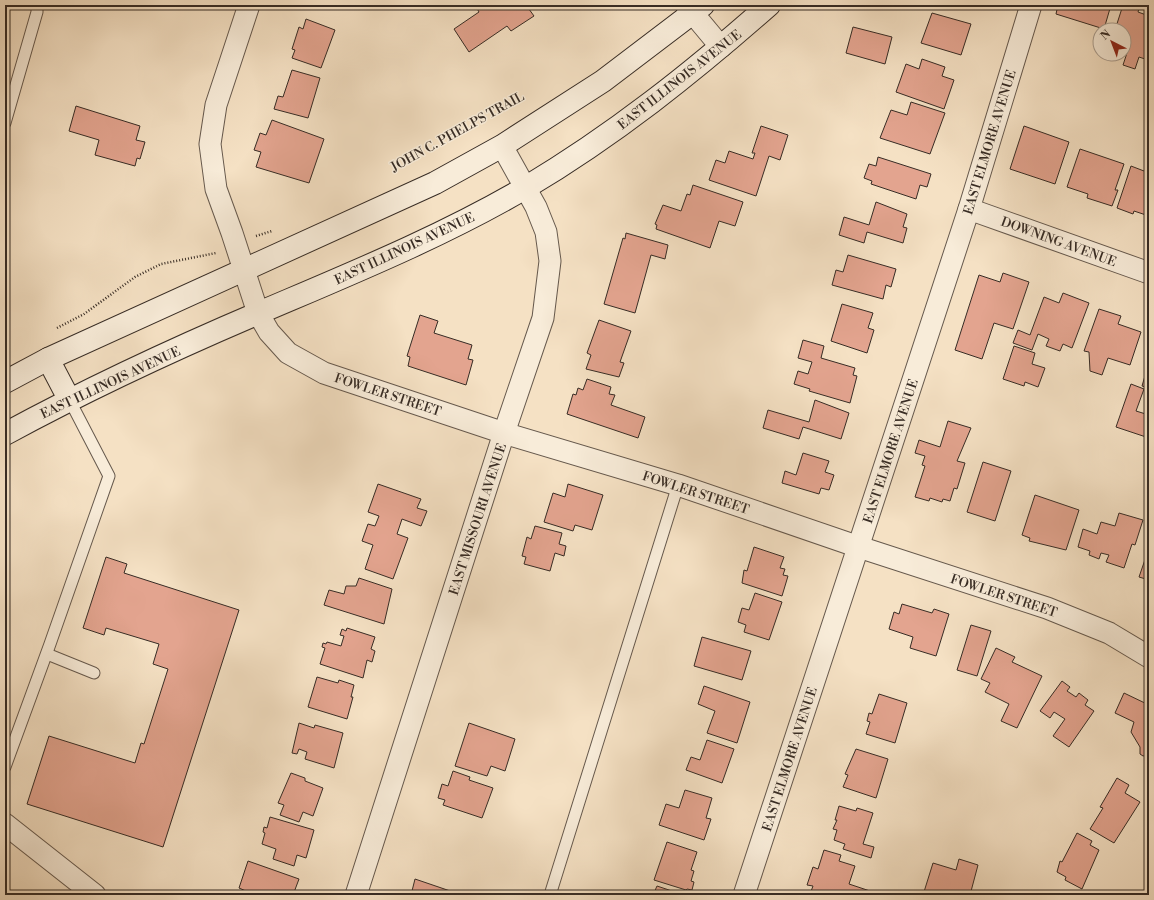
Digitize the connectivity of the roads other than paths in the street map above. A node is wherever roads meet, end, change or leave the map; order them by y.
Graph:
1 (37, 5) edge
2 (249, 5) edge
3 (770, 5) edge
4 (1031, 5) edge
5 (694, 8) edge
6 (721, 47) junction
7 (5, 123) edge
8 (502, 146) junction
9 (525, 187) junction
10 (969, 209) junction
11 (244, 272) junction
12 (1149, 273) edge
13 (258, 313) junction
14 (48, 359) junction
15 (5, 382) edge
16 (69, 399) junction
17 (504, 433) junction
18 (5, 434) edge
19 (678, 485) junction
20 (859, 547) junction
21 (47, 654) junction
22 (1149, 657) edge
23 (94, 673) dead end
24 (5, 767) edge
25 (8, 832) edge
26 (94, 895) edge
27 (356, 895) edge
28 (550, 895) edge
29 (744, 895) edge

1 - 7 lane
2 - 11 street, FOWLER STREET
3 - 6 main road, EAST ILLINOIS AVENUE
4 - 10 street, EAST ELMORE AVENUE
5 - 6 street
5 - 8 main road
6 - 9 main road, EAST ILLINOIS AVENUE
8 - 9 street, EAST MISSOURI AVENUE
8 - 11 main road
9 - 13 main road, EAST ILLINOIS AVENUE
9 - 17 street, EAST MISSOURI AVENUE
10 - 12 street, DOWNING AVENUE
10 - 20 street, EAST ELMORE AVENUE
11 - 13 street, FOWLER STREET
11 - 14 main road
13 - 16 main road, EAST ILLINOIS AVENUE
13 - 17 street, FOWLER STREET
14 - 15 main road
14 - 16 main road
16 - 18 main road, EAST ILLINOIS AVENUE
16 - 21 lane
17 - 19 street, FOWLER STREET
17 - 27 street, EAST MISSOURI AVENUE
19 - 20 street, FOWLER STREET
19 - 28 lane
20 - 22 street, FOWLER STREET
20 - 29 street, EAST ELMORE AVENUE
21 - 23 lane
21 - 24 lane
25 - 26 street

